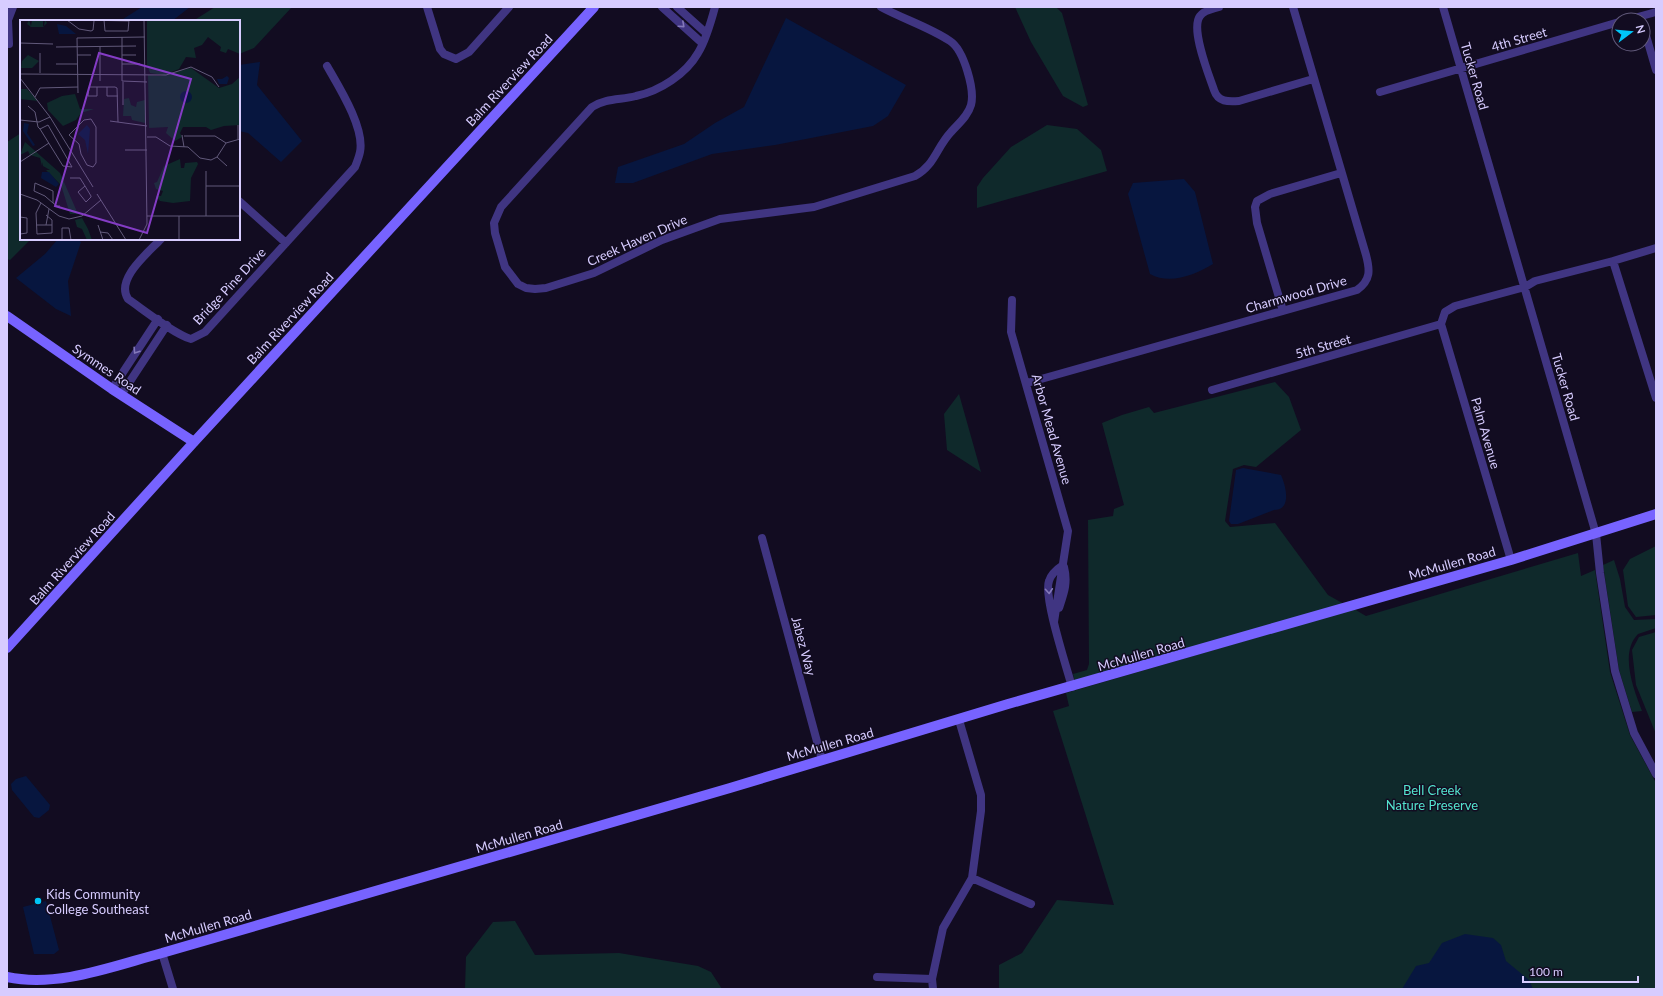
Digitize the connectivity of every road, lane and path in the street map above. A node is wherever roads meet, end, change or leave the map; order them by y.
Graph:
1 (13, 7) edge
2 (427, 7) edge
3 (509, 7) edge
4 (594, 7) edge
5 (662, 7) edge
6 (678, 7) edge
7 (715, 7) edge
8 (881, 7) edge
9 (1219, 7) edge
10 (1293, 7) edge
11 (1443, 7) edge
12 (1611, 24) edge
13 (706, 33) junction
14 (9, 44) dead end
15 (702, 44) junction
16 (1651, 52) edge
17 (327, 66) dead end
18 (1460, 68) junction
19 (1656, 70) edge
20 (1313, 79) junction
21 (1380, 92) dead end
22 (1341, 173) junction
23 (240, 201) edge
24 (160, 240) edge
25 (286, 243) junction
26 (1656, 248) edge
27 (1613, 261) junction
28 (1525, 287) junction
29 (1012, 300) dead end
30 (1283, 311) junction
31 (7, 316) edge
32 (158, 319) junction
33 (1441, 324) junction
34 (167, 325) junction
35 (1027, 383) junction
36 (112, 389) junction
37 (1212, 390) dead end
38 (121, 395) junction
39 (1656, 398) edge
40 (194, 442) junction
41 (1656, 514) edge
42 (1596, 534) junction
43 (762, 538) dead end
44 (1511, 560) junction
45 (1063, 565) junction
46 (1054, 622) junction
47 (7, 648) edge
48 (1072, 687) junction
49 (959, 720) junction
50 (822, 760) junction
51 (1656, 774) edge
52 (972, 878) junction
53 (1031, 904) dead end
54 (162, 953) junction
55 (877, 977) dead end
56 (7, 978) edge
57 (932, 979) junction
58 (173, 989) edge
59 (933, 989) edge

1 - 14 street
2 - 3 street
4 - 40 street, Balm Riverview Road
5 -> 15 street
6 - 13 street
7 - 13 street, Creek Haven Drive
8 - 15 street, Creek Haven Drive
9 - 20 street
10 - 20 street, Charmwood Drive
11 - 18 street, Tucker Road
12 - 18 street, 4th Street
13 - 15 street, Creek Haven Drive
16 - 19 street
17 - 25 street, Bridge Pine Drive
18 - 21 street, 4th Street
18 - 28 street, Tucker Road
20 - 22 street, Charmwood Drive
22 - 30 street
22 - 30 street, Charmwood Drive
23 - 25 street
24 - 32 street, Bridge Pine Drive
25 - 34 street, Bridge Pine Drive
26 - 27 street
27 - 28 street
27 - 39 street
28 - 33 street
28 - 42 street, Tucker Road
29 - 35 street, Arbor Mead Avenue
30 - 35 street, Charmwood Drive
31 - 36 street, Symmes Road
32 - 34 street, Bridge Pine Drive
32 -> 36 street
33 - 37 street, 5th Street
33 - 44 street, Palm Avenue
34 - 38 street
35 - 45 street, Arbor Mead Avenue
36 - 38 street, Symmes Road
38 - 40 street, Symmes Road
40 - 47 street, Balm Riverview Road
41 - 42 street, McMullen Road
42 - 44 street, McMullen Road
42 - 51 street, Tucker Road
43 - 50 street, Jabez Way
44 - 48 street, McMullen Road
45 - 46 street, Arbor Mead Avenue
45 -> 46 street
46 - 48 street
48 - 49 street, McMullen Road
49 - 50 street, McMullen Road
49 - 52 street
50 - 54 street, McMullen Road
52 - 53 street
52 - 57 street
54 - 56 street, McMullen Road
54 - 58 street
55 - 57 street
57 - 59 street

